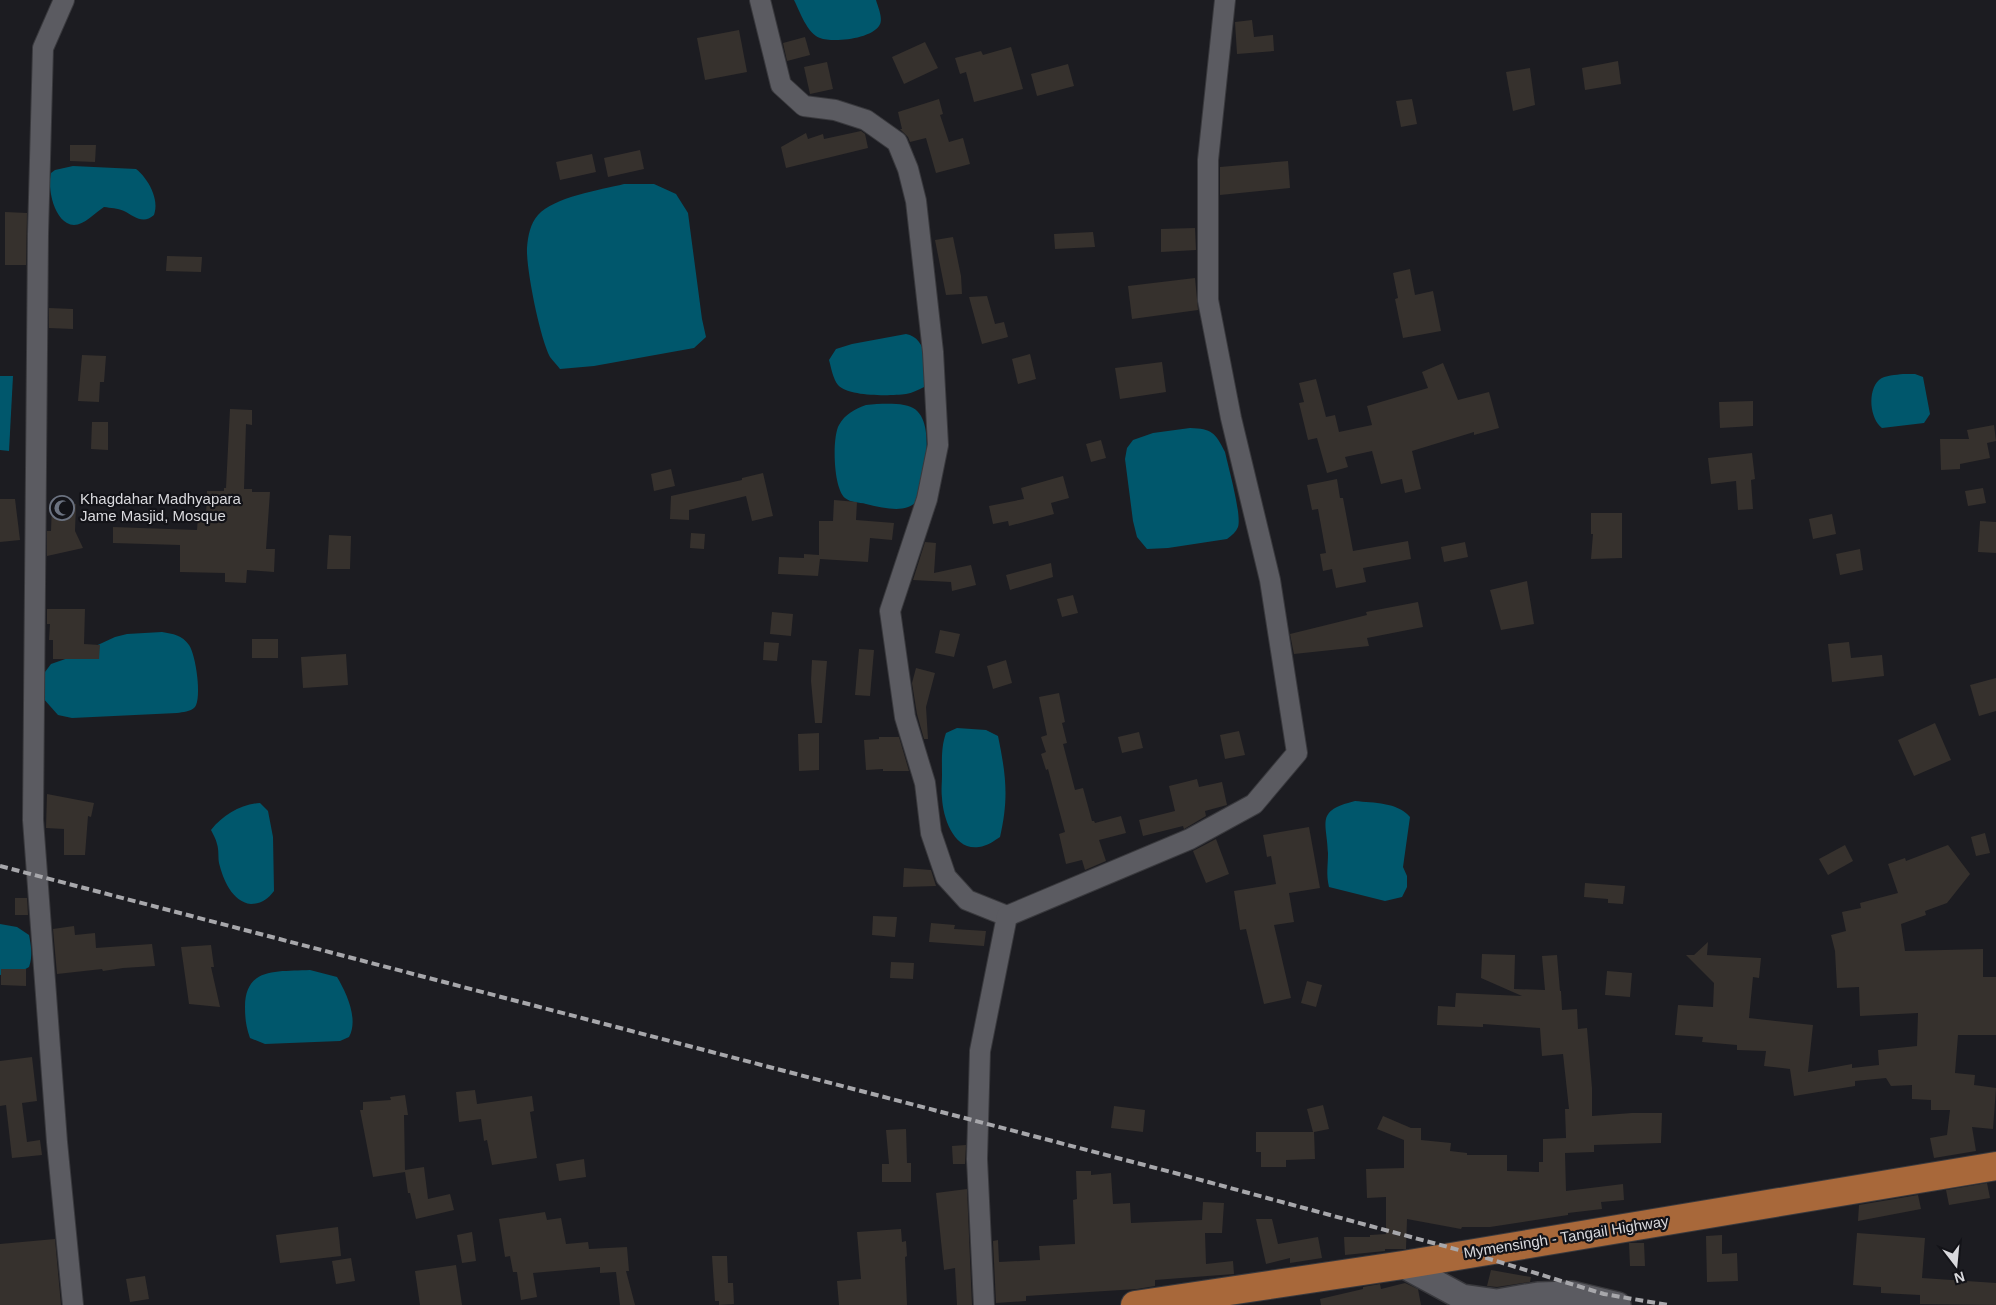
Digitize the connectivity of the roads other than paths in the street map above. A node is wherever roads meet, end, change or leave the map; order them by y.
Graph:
1 (64, 0) edge
2 (760, 0) edge
3 (1225, 0) edge
4 (1007, 916) junction
5 (1996, 1166) edge
6 (1403, 1265) junction
7 (73, 1305) edge
8 (984, 1305) edge
9 (1134, 1305) edge
10 (1618, 1305) edge

1 - 7 street
2 - 4 street
3 - 4 street
4 - 8 street
5 - 6 highway, Mymensingh - Tangail Highway
6 - 9 highway, Mymensingh - Tangail Highway
6 - 10 street

